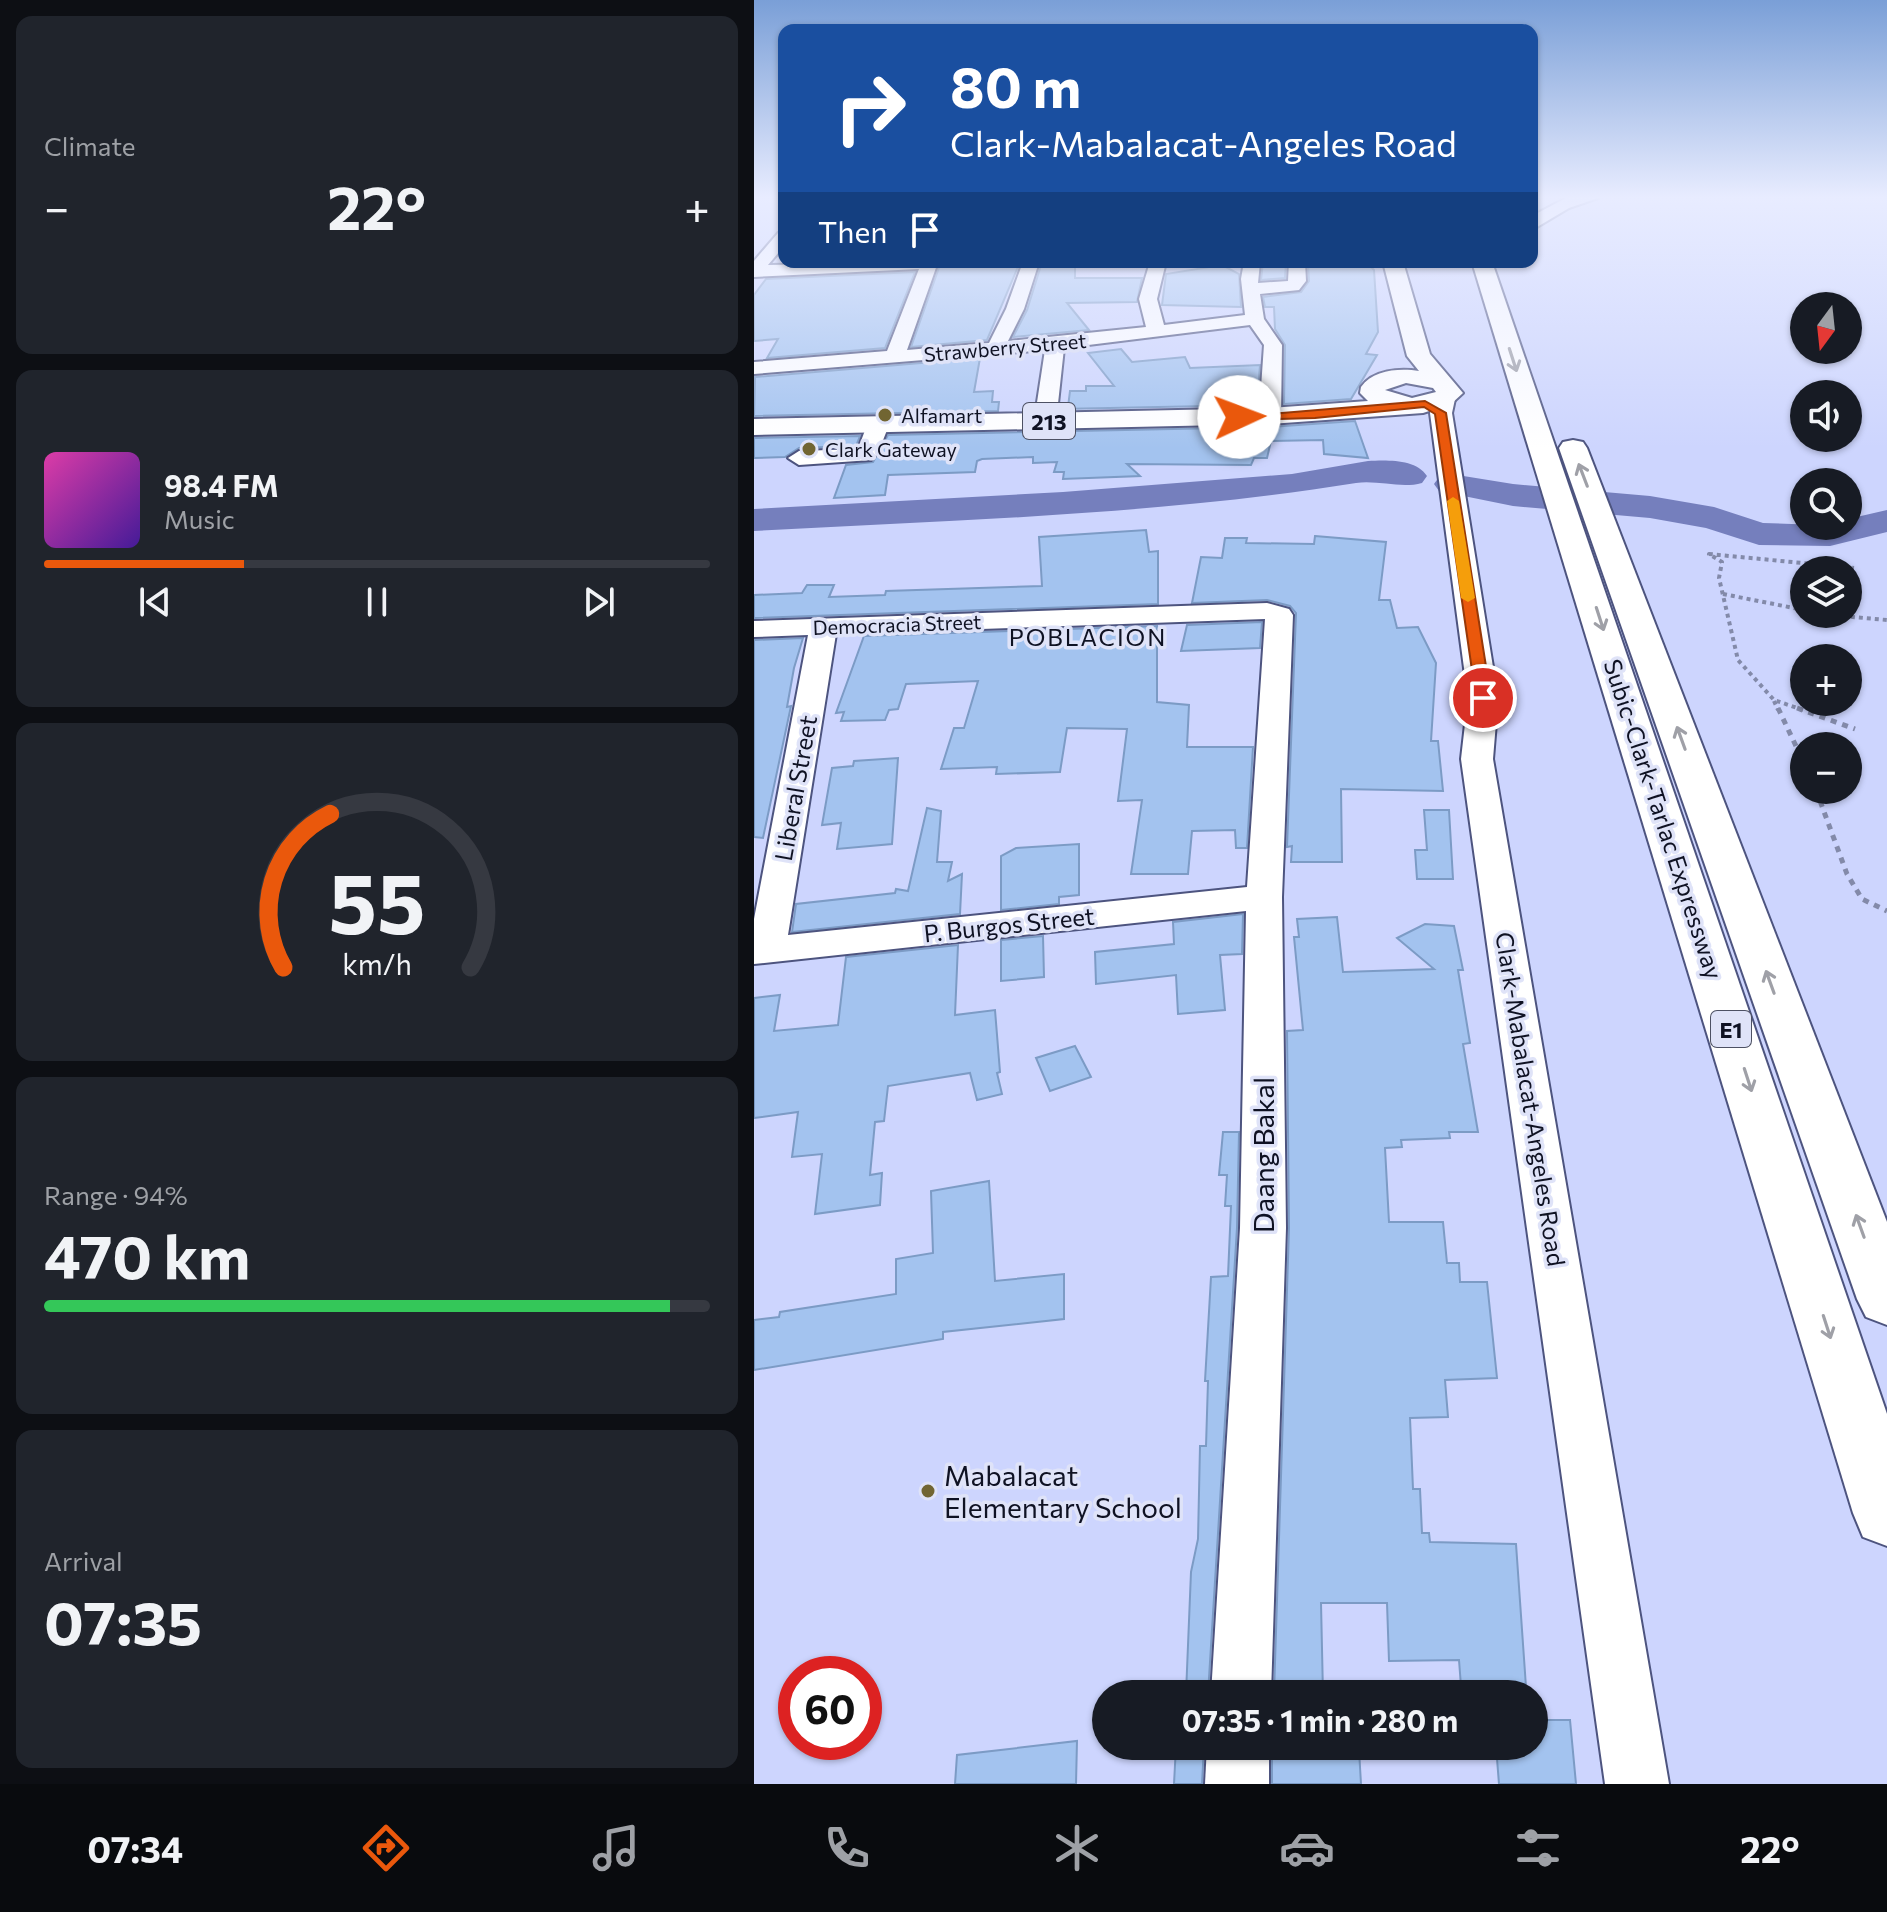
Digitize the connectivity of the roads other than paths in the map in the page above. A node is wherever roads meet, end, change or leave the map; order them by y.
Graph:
1 (916, 281) edge
2 (1024, 281) edge
3 (1153, 281) edge
4 (1251, 281) edge
5 (1296, 281) edge
6 (1382, 281) edge
7 (1398, 281) edge
8 (1488, 281) edge
9 (1511, 281) edge
10 (1251, 289) junction
11 (1255, 319) junction
12 (1156, 330) junction
13 (1055, 344) junction
14 (1534, 348) dead end
15 (995, 349) junction
16 (895, 356) junction
17 (754, 368) edge
18 (1379, 386) junction
19 (1435, 403) junction
20 (1344, 411) junction
21 (1270, 416) junction
22 (1562, 418) dead end
23 (1045, 422) junction
24 (878, 425) junction
25 (754, 427) edge
26 (799, 458) dead end
27 (1593, 545) junction
28 (1279, 615) joint
29 (823, 627) junction
30 (754, 629) edge
31 (1264, 897) junction
32 (760, 950) edge
33 (1887, 1299) edge
34 (1887, 1513) edge
35 (1242, 1680) edge
36 (1238, 1760) edge
37 (1237, 1784) edge
38 (1637, 1784) edge

1 - 16 street
2 - 15 street
3 - 12 street
4 - 10 street
5 - 10 street
6 - 18 main road
7 - 19 main road
8 -> 27 main road, Subic-Clark-Tarlac Expressway / E1
9 - 14 main road
10 - 11 street
11 - 12 street, Strawberry Street
11 - 21 street
12 - 13 street, Strawberry Street
13 - 15 street, Strawberry Street
13 - 23 street
15 - 16 street, Strawberry Street
16 - 17 street, Strawberry Street
18 - 19 main road
18 - 20 main road, 213
19 - 20 main road, 213
19 - 38 street, Clark-Mabalacat-Angeles Road
20 - 21 main road, 213
21 - 23 main road, 213
27 -> 22 main road, Subic-Clark-Tarlac Expressway / E1
23 - 24 main road, 213
24 - 25 main road, 213
24 - 26 street
33 -> 27 main road, Subic-Clark-Tarlac Expressway / E1
27 -> 34 main road, Subic-Clark-Tarlac Expressway / E1
28 - 29 street, Democracia Street
28 - 31 street, Daang Bakal
29 - 30 street, Democracia Street
29 - 32 street, Liberal Street
31 - 32 street, P. Burgos Street
31 - 35 street, Daang Bakal
36 - 37 street

